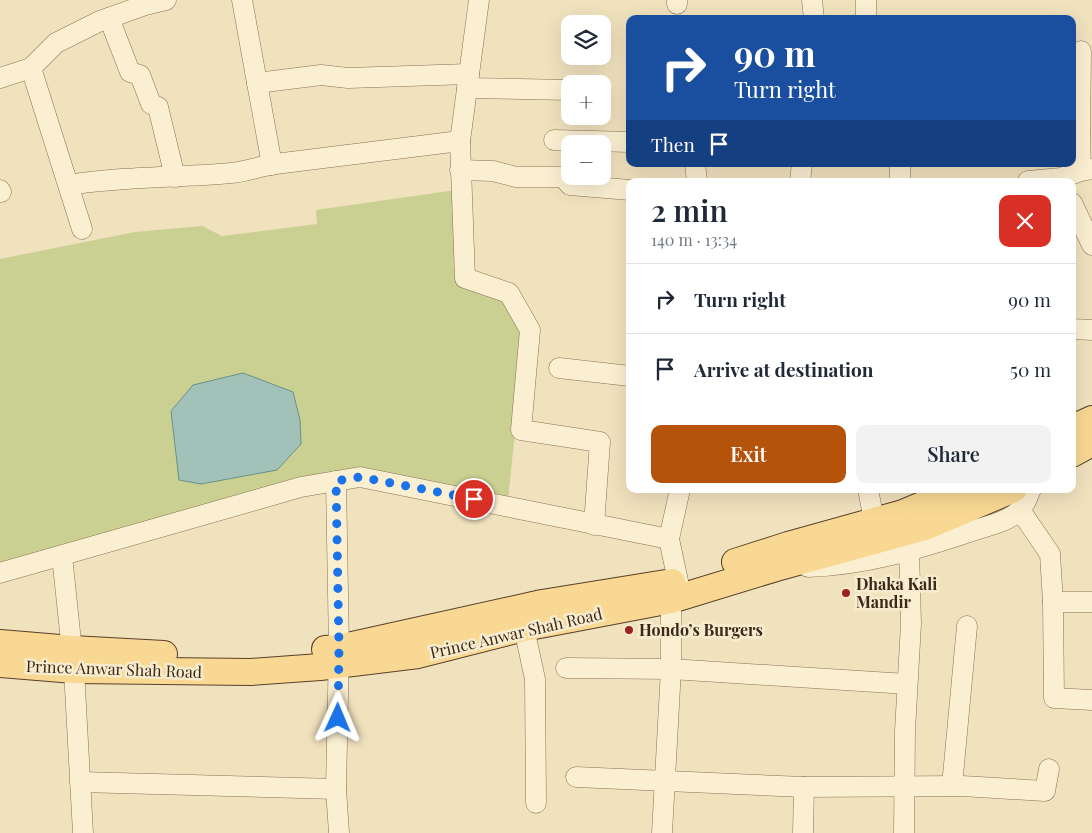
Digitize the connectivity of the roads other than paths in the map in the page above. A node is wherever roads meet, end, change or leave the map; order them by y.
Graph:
1 (242, 0) edge
2 (479, 0) edge
3 (812, 0) edge
4 (866, 0) edge
5 (160, 1) edge
6 (814, 15) edge
7 (866, 15) edge
8 (109, 18) junction
9 (1082, 51) edge
10 (31, 68) junction
11 (0, 78) edge
12 (468, 81) junction
13 (258, 83) junction
14 (561, 89) edge
15 (1076, 131) edge
16 (554, 140) dead end
17 (460, 141) junction
18 (626, 142) edge
19 (272, 165) junction
20 (460, 170) junction
21 (1087, 170) edge
22 (175, 177) junction
23 (1066, 178) edge
24 (69, 185) junction
25 (626, 190) edge
26 (1082, 215) edge
27 (82, 229) dead end
28 (1092, 245) edge
29 (1076, 329) edge
30 (1092, 330) edge
31 (559, 368) dead end
32 (626, 376) edge
33 (1092, 419) edge
34 (1076, 426) edge
35 (1092, 443) edge
36 (1076, 452) edge
37 (336, 481) junction
38 (679, 493) edge
39 (869, 493) edge
40 (1030, 493) edge
41 (931, 495) edge
42 (1017, 500) edge
43 (874, 520) junction
44 (594, 525) junction
45 (669, 539) junction
46 (909, 550) junction
47 (62, 556) junction
48 (776, 568) junction
49 (0, 573) edge
50 (674, 590) junction
51 (1053, 602) junction
52 (1092, 602) edge
53 (967, 626) dead end
54 (524, 628) junction
55 (0, 643) edge
56 (339, 656) junction
57 (73, 660) junction
58 (0, 664) edge
59 (566, 668) dead end
60 (671, 670) junction
61 (908, 684) junction
62 (1092, 700) edge
63 (1049, 769) dead end
64 (576, 777) dead end
65 (665, 780) junction
66 (80, 782) junction
67 (904, 786) junction
68 (952, 786) junction
69 (804, 787) junction
70 (336, 789) junction
71 (536, 803) dead end
72 (82, 833) edge
73 (339, 833) edge
74 (662, 833) edge
75 (803, 833) edge
76 (904, 833) edge

1 - 13 street
2 - 12 street
3 - 6 street
4 - 7 street
5 - 8 street
8 - 10 street
8 - 22 street
9 - 15 street
10 - 11 street
10 - 24 street
12 - 13 street
12 - 14 street
12 - 17 street
13 - 19 street
15 - 21 street
16 - 18 street
17 - 19 street
17 - 20 street
19 - 22 street
20 - 25 street
20 - 44 street
21 - 23 street
22 - 24 street
24 - 27 street
26 - 28 street
29 - 30 street
31 - 32 street
33 - 34 main road
35 - 36 main road
37 - 44 street
37 - 47 street
37 - 56 street
38 - 45 street
39 - 43 street
40 - 42 street
41 - 43 main road, Prince Anwar Shah Road
42 - 46 street
42 - 48 main road, Prince Anwar Shah Road
42 - 51 street
43 - 50 main road, Prince Anwar Shah Road
44 - 45 street
45 - 50 street
46 - 48 street
46 - 61 street
47 - 49 street
47 - 57 street
48 - 50 main road, Prince Anwar Shah Road
50 - 54 main road, Prince Anwar Shah Road
50 - 56 main road, Prince Anwar Shah Road
50 - 60 street
51 - 52 street
51 - 62 street
53 - 68 street
54 - 56 main road, Prince Anwar Shah Road
54 - 71 street
55 - 57 main road, Prince Anwar Shah Road
56 - 57 main road, Prince Anwar Shah Road
56 - 70 street
57 - 58 main road, Prince Anwar Shah Road
57 - 66 street
59 - 60 street
60 - 61 street
60 - 65 street
61 - 67 street
63 - 68 street
64 - 65 street
65 - 69 street
65 - 74 street
66 - 70 street
66 - 72 street
67 - 68 street
67 - 69 street
67 - 76 street
69 - 75 street
70 - 73 street

